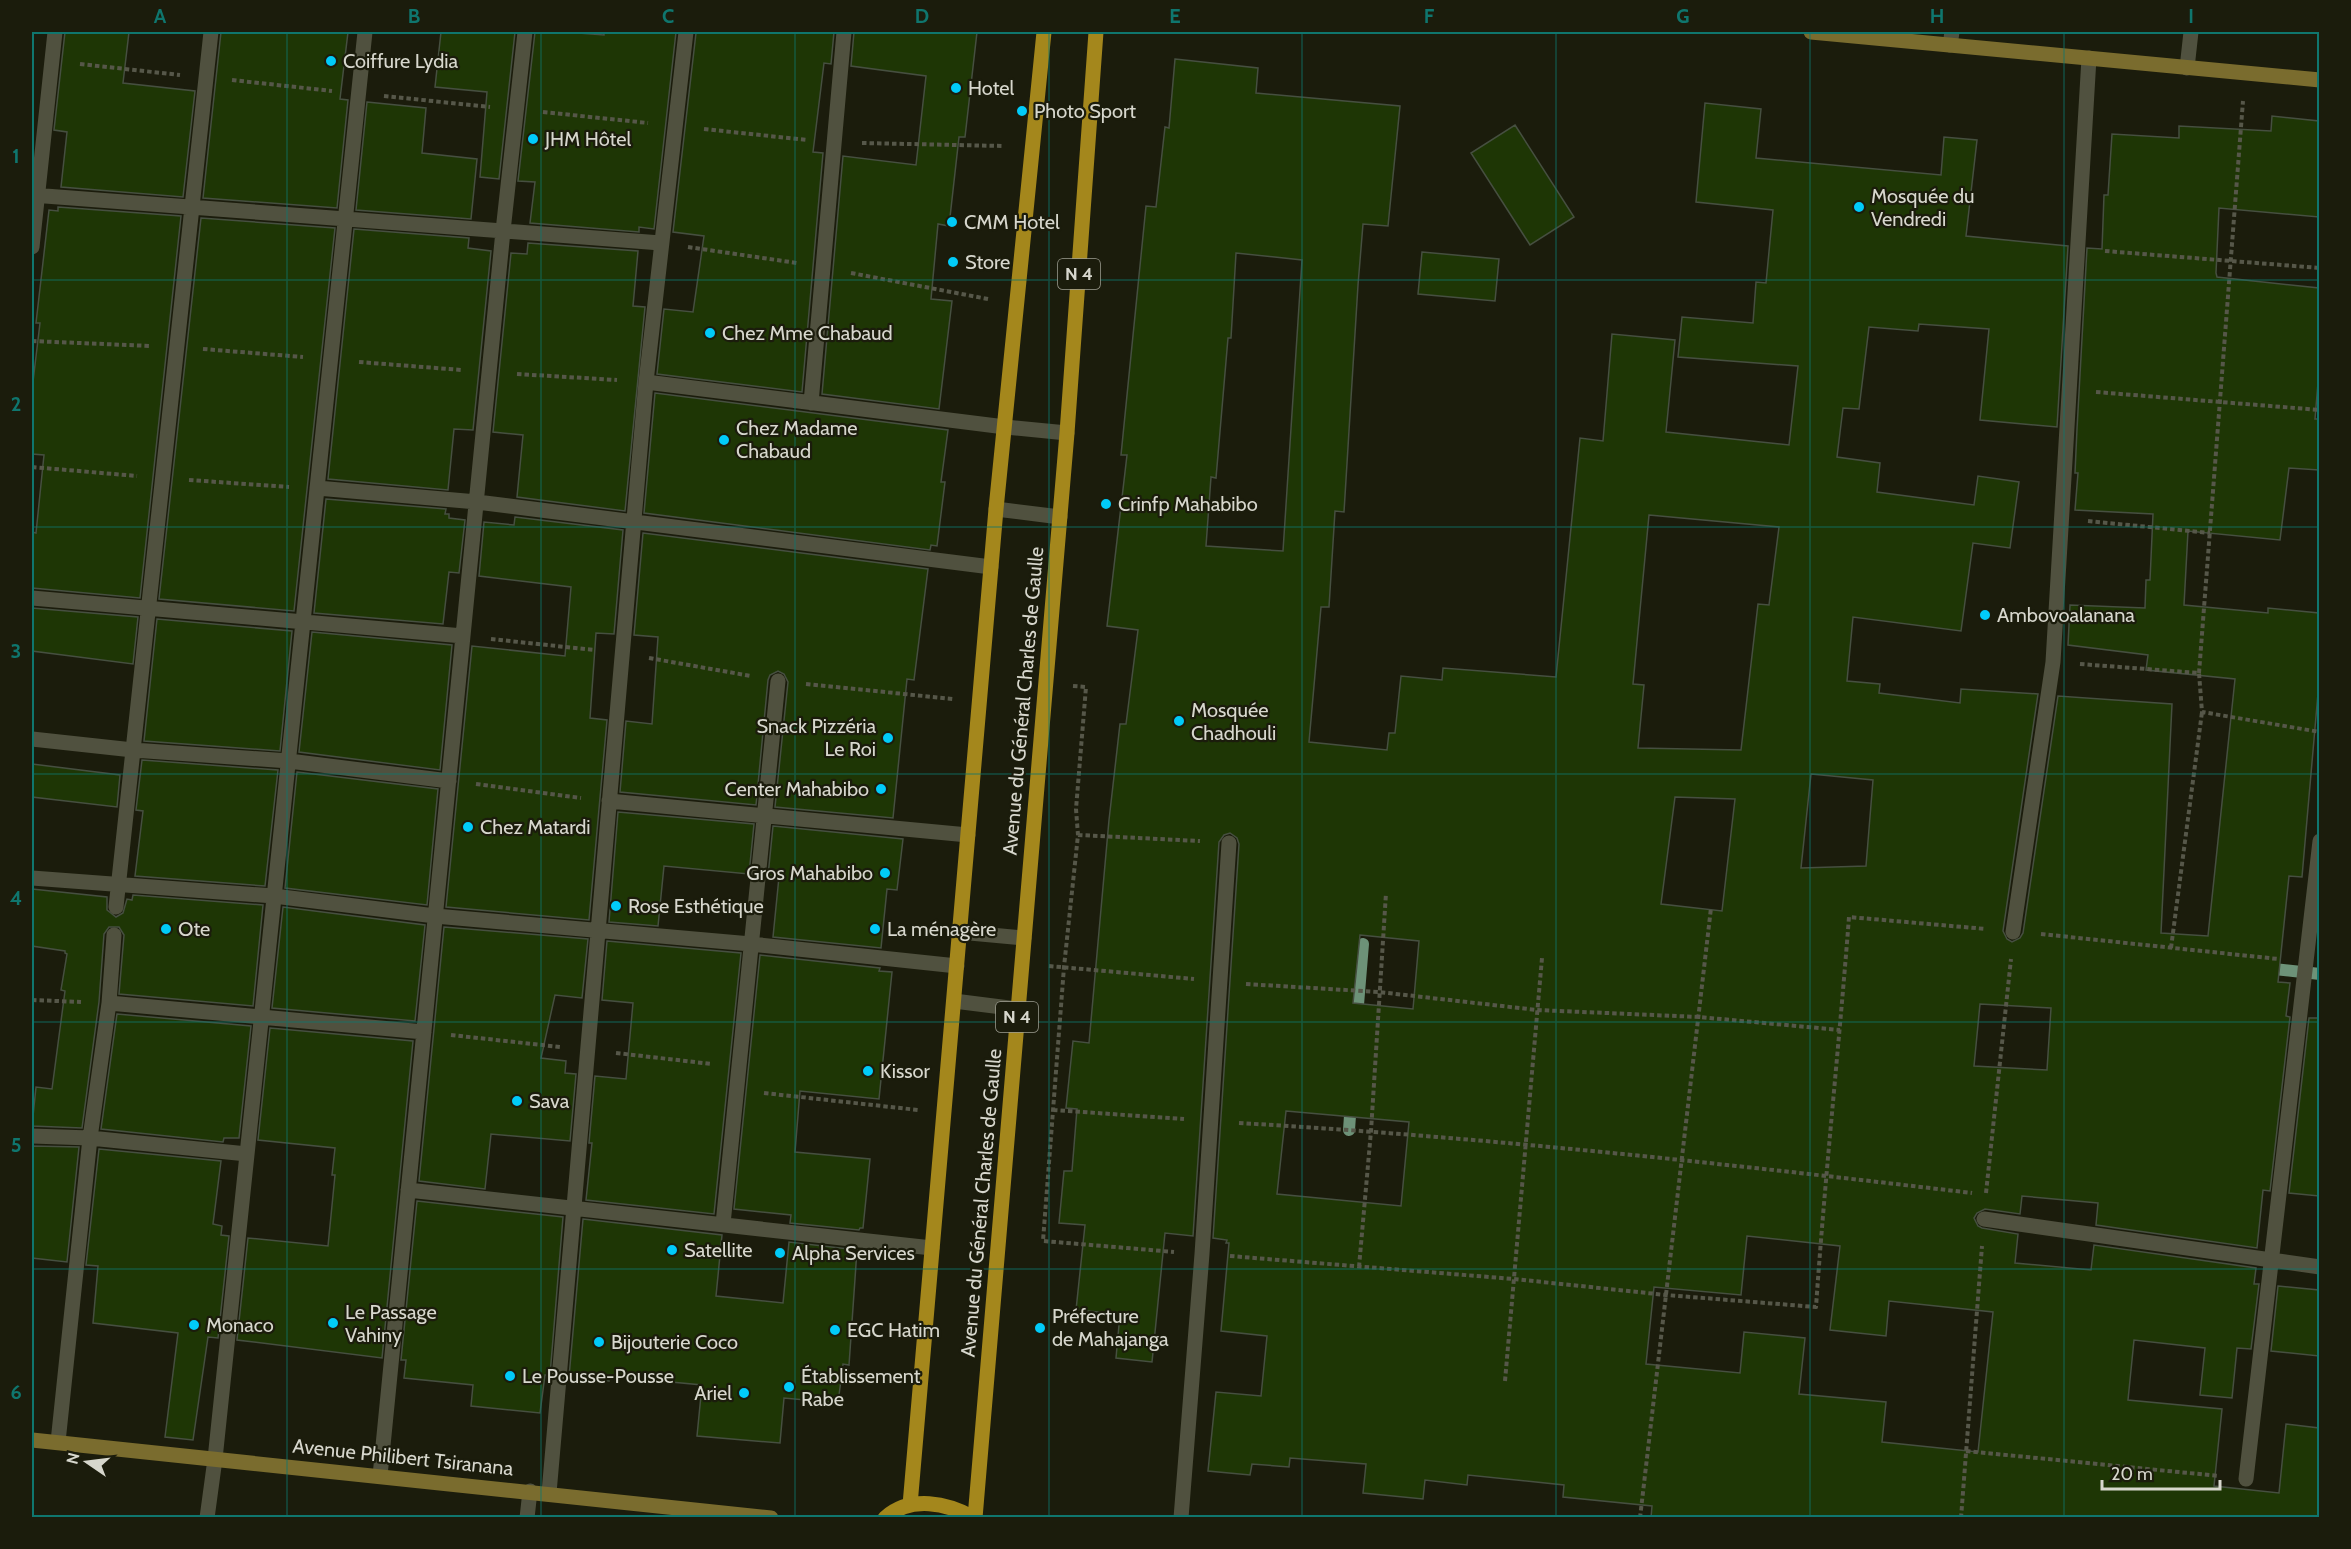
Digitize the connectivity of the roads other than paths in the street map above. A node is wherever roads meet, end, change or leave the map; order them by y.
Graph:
1 (55, 32) edge
2 (211, 32) edge
3 (365, 32) edge
4 (525, 32) edge
5 (686, 32) edge
6 (844, 32) edge
7 (1044, 32) edge
8 (1096, 32) edge
9 (1811, 32) edge
10 (2191, 32) edge
11 (1951, 38) edge
12 (2090, 58) junction
13 (2187, 68) junction
14 (2319, 81) edge
15 (34, 195) edge
16 (192, 207) junction
17 (345, 219) junction
18 (503, 231) junction
19 (661, 243) junction
20 (32, 247) edge
21 (646, 382) junction
22 (811, 403) junction
23 (1005, 427) junction
24 (1067, 433) junction
25 (317, 488) junction
26 (477, 502) junction
27 (996, 509) junction
28 (1059, 517) junction
29 (634, 521) junction
30 (991, 567) junction
31 (32, 598) edge
32 (149, 607) junction
33 (303, 620) junction
34 (463, 636) junction
35 (778, 681) road end
36 (32, 739) edge
37 (133, 750) junction
38 (289, 760) junction
39 (449, 781) junction
40 (609, 801) junction
41 (765, 815) junction
42 (968, 835) junction
43 (2319, 841) edge
44 (1229, 843) road end
45 (32, 878) edge
46 (119, 885) junction
47 (274, 896) junction
48 (116, 907) dead end
49 (435, 916) junction
50 (598, 929) junction
51 (959, 932) junction
52 (2013, 932) road end
53 (114, 935) dead end
54 (1024, 938) junction
55 (751, 944) junction
56 (957, 966) junction
57 (954, 1001) junction
58 (109, 1003) junction
59 (1018, 1009) junction
60 (262, 1017) junction
61 (424, 1032) junction
62 (32, 1136) edge
63 (90, 1138) junction
64 (247, 1154) junction
65 (408, 1190) junction
66 (573, 1208) junction
67 (1984, 1219) dead end
68 (723, 1224) junction
69 (932, 1248) junction
70 (2271, 1261) junction
71 (2319, 1267) edge
72 (32, 1440) edge
73 (58, 1442) junction
74 (215, 1459) junction
75 (380, 1476) junction
76 (2246, 1479) road end
77 (530, 1491) junction
78 (549, 1493) junction
79 (910, 1505) junction
80 (207, 1518) edge
81 (527, 1518) edge
82 (771, 1518) edge
83 (885, 1518) edge
84 (975, 1518) edge
85 (1181, 1518) edge

1 - 15 street
2 - 16 street
3 - 17 street
4 - 18 street
5 - 19 street
6 - 22 street
7 - 23 main road
8 - 24 main road, Avenue du Général Charles de Gaulle / N 4
9 - 11 main road
10 - 13 street
11 - 12 main road
12 - 13 main road
12 - 52 street
13 - 14 main road
15 - 16 street
15 - 20 street
16 - 17 street
16 - 32 street
17 - 18 street
17 - 25 street
18 - 19 street
18 - 26 street
19 - 21 street
21 - 22 street
21 - 29 street
22 - 23 street
23 - 24 street
23 - 27 main road
24 - 28 main road, Avenue du Général Charles de Gaulle / N 4
25 - 26 street
25 - 33 street
26 - 29 street
26 - 34 street
27 - 28 street
27 - 30 main road
28 - 54 main road, Avenue du Général Charles de Gaulle / N 4
29 - 30 street
29 - 40 street
30 - 42 main road
31 - 32 street
32 - 33 street
32 - 37 street
33 - 34 street
33 - 38 street
34 - 39 street
35 - 41 street
36 - 37 street
37 - 38 street
37 - 46 street
38 - 39 street
38 - 47 street
39 - 49 street
40 - 41 street
40 - 50 street
41 - 42 street
41 - 55 street
42 - 51 main road
43 - 70 street
44 - 85 street
45 - 46 street
46 - 47 street
46 - 48 street
47 - 49 street
47 - 60 street
49 - 50 street
49 - 61 street
50 - 55 street
50 - 66 street
51 - 54 street
51 - 56 main road
53 - 58 street
54 - 59 main road, Avenue du Général Charles de Gaulle / N 4
55 - 56 street
55 - 68 street
56 - 57 main road
57 - 59 street
57 - 69 main road
58 - 60 street
58 - 63 street
59 - 84 main road, Avenue du Général Charles de Gaulle / N 4
60 - 61 street
60 - 64 street
61 - 65 street
62 - 63 street
63 - 64 street
63 - 73 street
64 - 74 street
65 - 66 street
65 - 75 street
66 - 68 street
66 - 78 street
67 - 70 street
68 - 69 street
69 - 79 main road
70 - 71 street
70 - 76 street
72 - 73 main road, Avenue Philibert Tsiranana
73 - 74 main road, Avenue Philibert Tsiranana
74 - 75 main road, Avenue Philibert Tsiranana
74 - 80 street
75 - 77 main road, Avenue Philibert Tsiranana
77 - 78 main road, Avenue Philibert Tsiranana
77 - 81 street
78 - 82 main road, Avenue Philibert Tsiranana
79 - 83 main road
79 - 84 main road

